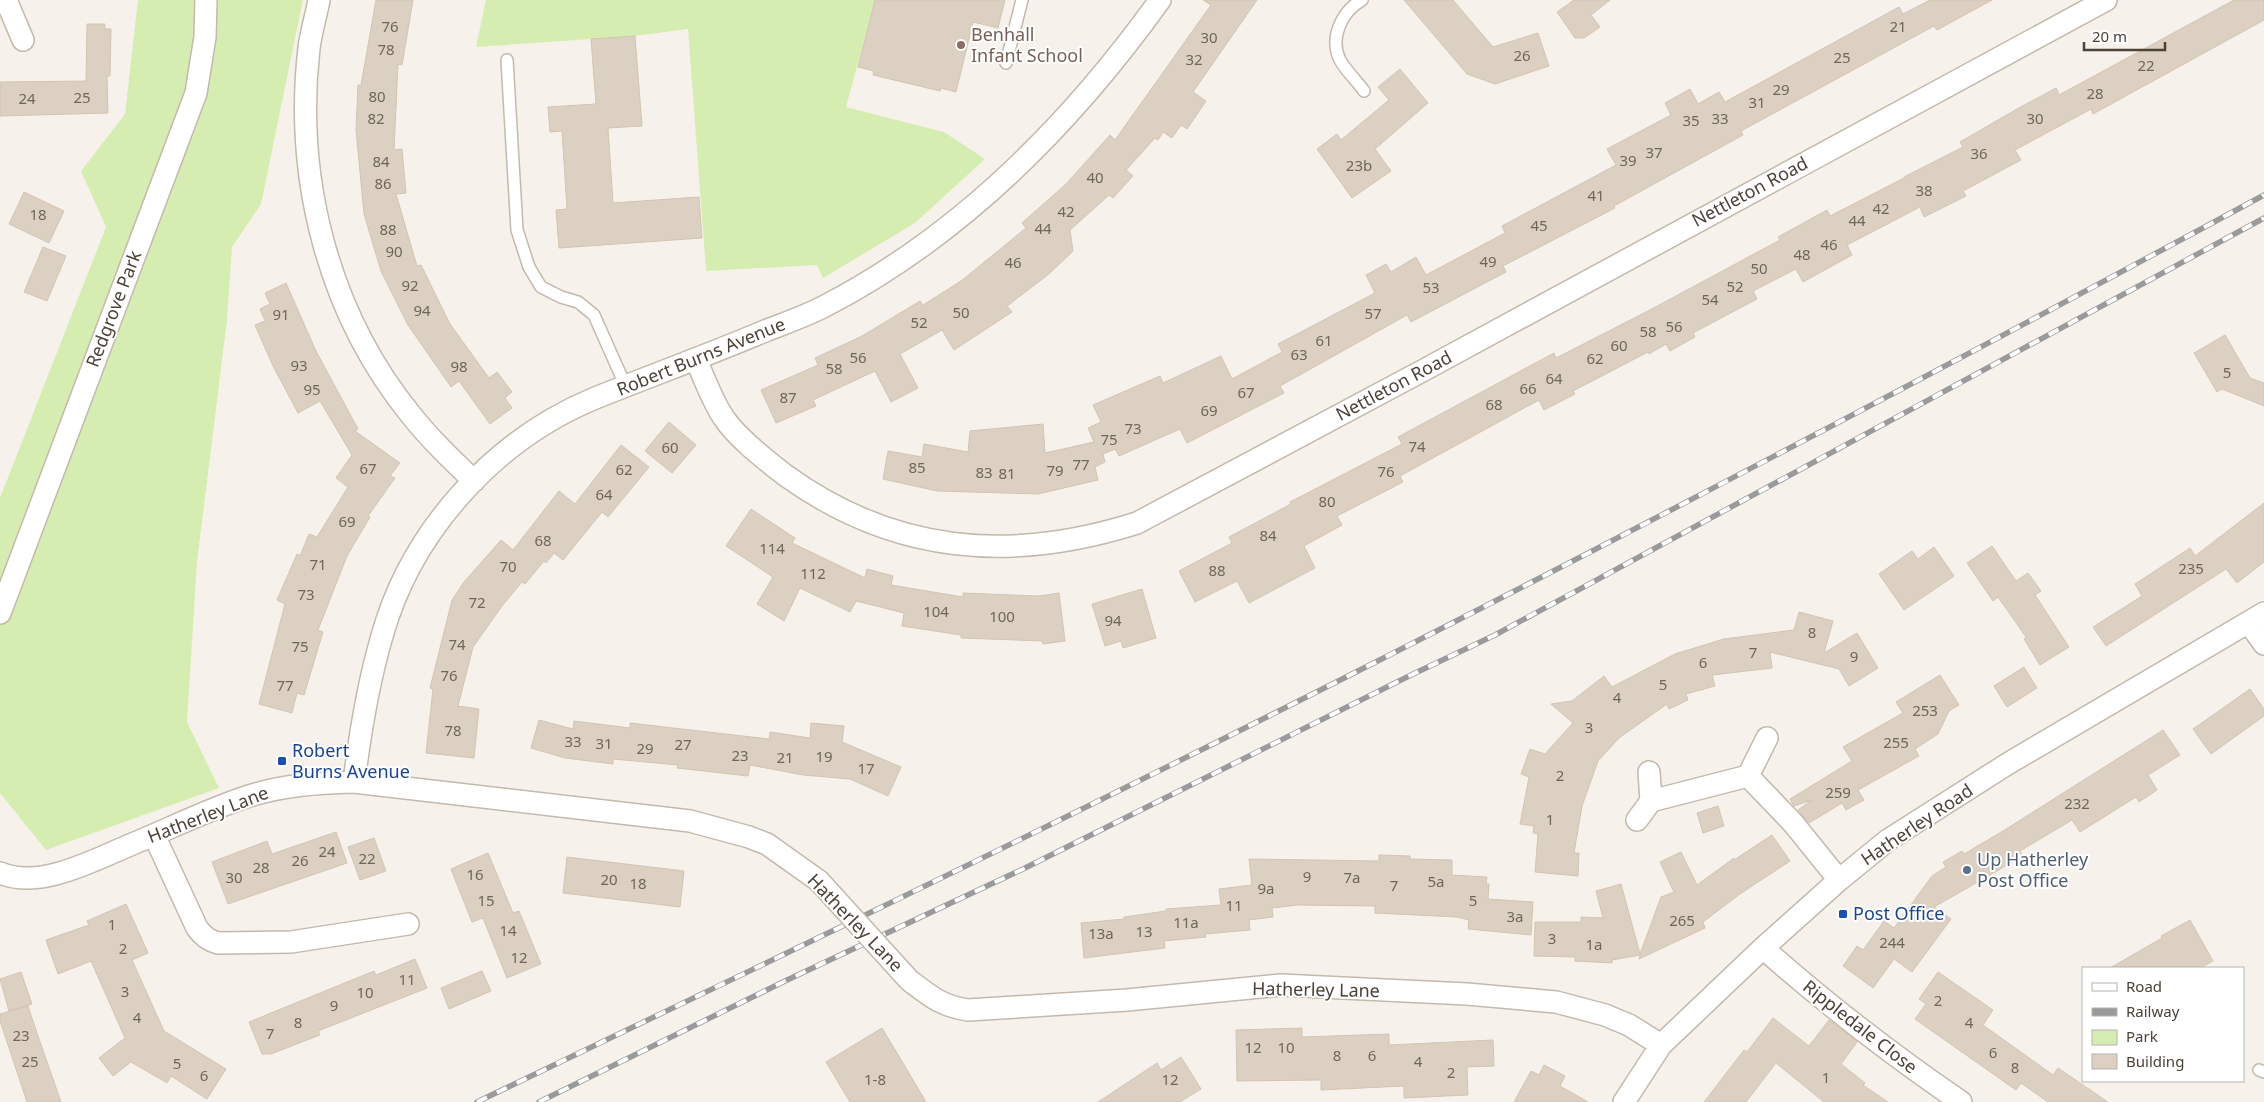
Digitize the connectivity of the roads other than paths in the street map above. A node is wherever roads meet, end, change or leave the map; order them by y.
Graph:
1 (206, 0) edge
2 (319, 0) edge
3 (1022, 0) edge
4 (1160, 0) edge
5 (1362, 0) edge
6 (2106, 0) edge
7 (5, 6) edge
8 (23, 40) dead end
9 (507, 60) dead end
10 (1006, 63) dead end
11 (1364, 91) dead end
12 (696, 360) junction
13 (626, 387) junction
14 (474, 481) junction
15 (0, 613) edge
16 (2257, 618) edge
17 (2264, 644) edge
18 (1766, 738) dead end
19 (1649, 772) dead end
20 (1748, 776) junction
21 (354, 782) junction
22 (1651, 800) junction
23 (1637, 820) dead end
24 (154, 835) junction
25 (0, 873) edge
26 (1839, 880) junction
27 (408, 924) dead end
28 (1764, 948) junction
29 (1661, 1045) junction
30 (1624, 1102) edge
31 (1961, 1102) edge

1 - 15 street, Redgrove Park
2 - 14 street
3 - 10 lane
4 - 12 street, Robert Burns Avenue
5 - 11 lane
6 - 12 street, Nettleton Road
7 - 8 street
9 - 13 lane
12 - 13 street, Robert Burns Avenue
13 - 14 street, Robert Burns Avenue
14 - 21 street, Robert Burns Avenue
16 - 17 street
16 - 26 street, Hatherley Road
18 - 20 street
19 - 22 street
20 - 22 street
20 - 26 street
21 - 24 street, Hatherley Lane
21 - 29 street, Hatherley Lane, bridge
22 - 23 street
24 - 25 street, Hatherley Lane
24 - 27 street
26 - 28 street, Hatherley Road
28 - 29 street, Hatherley Road
28 - 31 street, Rippledale Close
29 - 30 street, Hatherley Road

